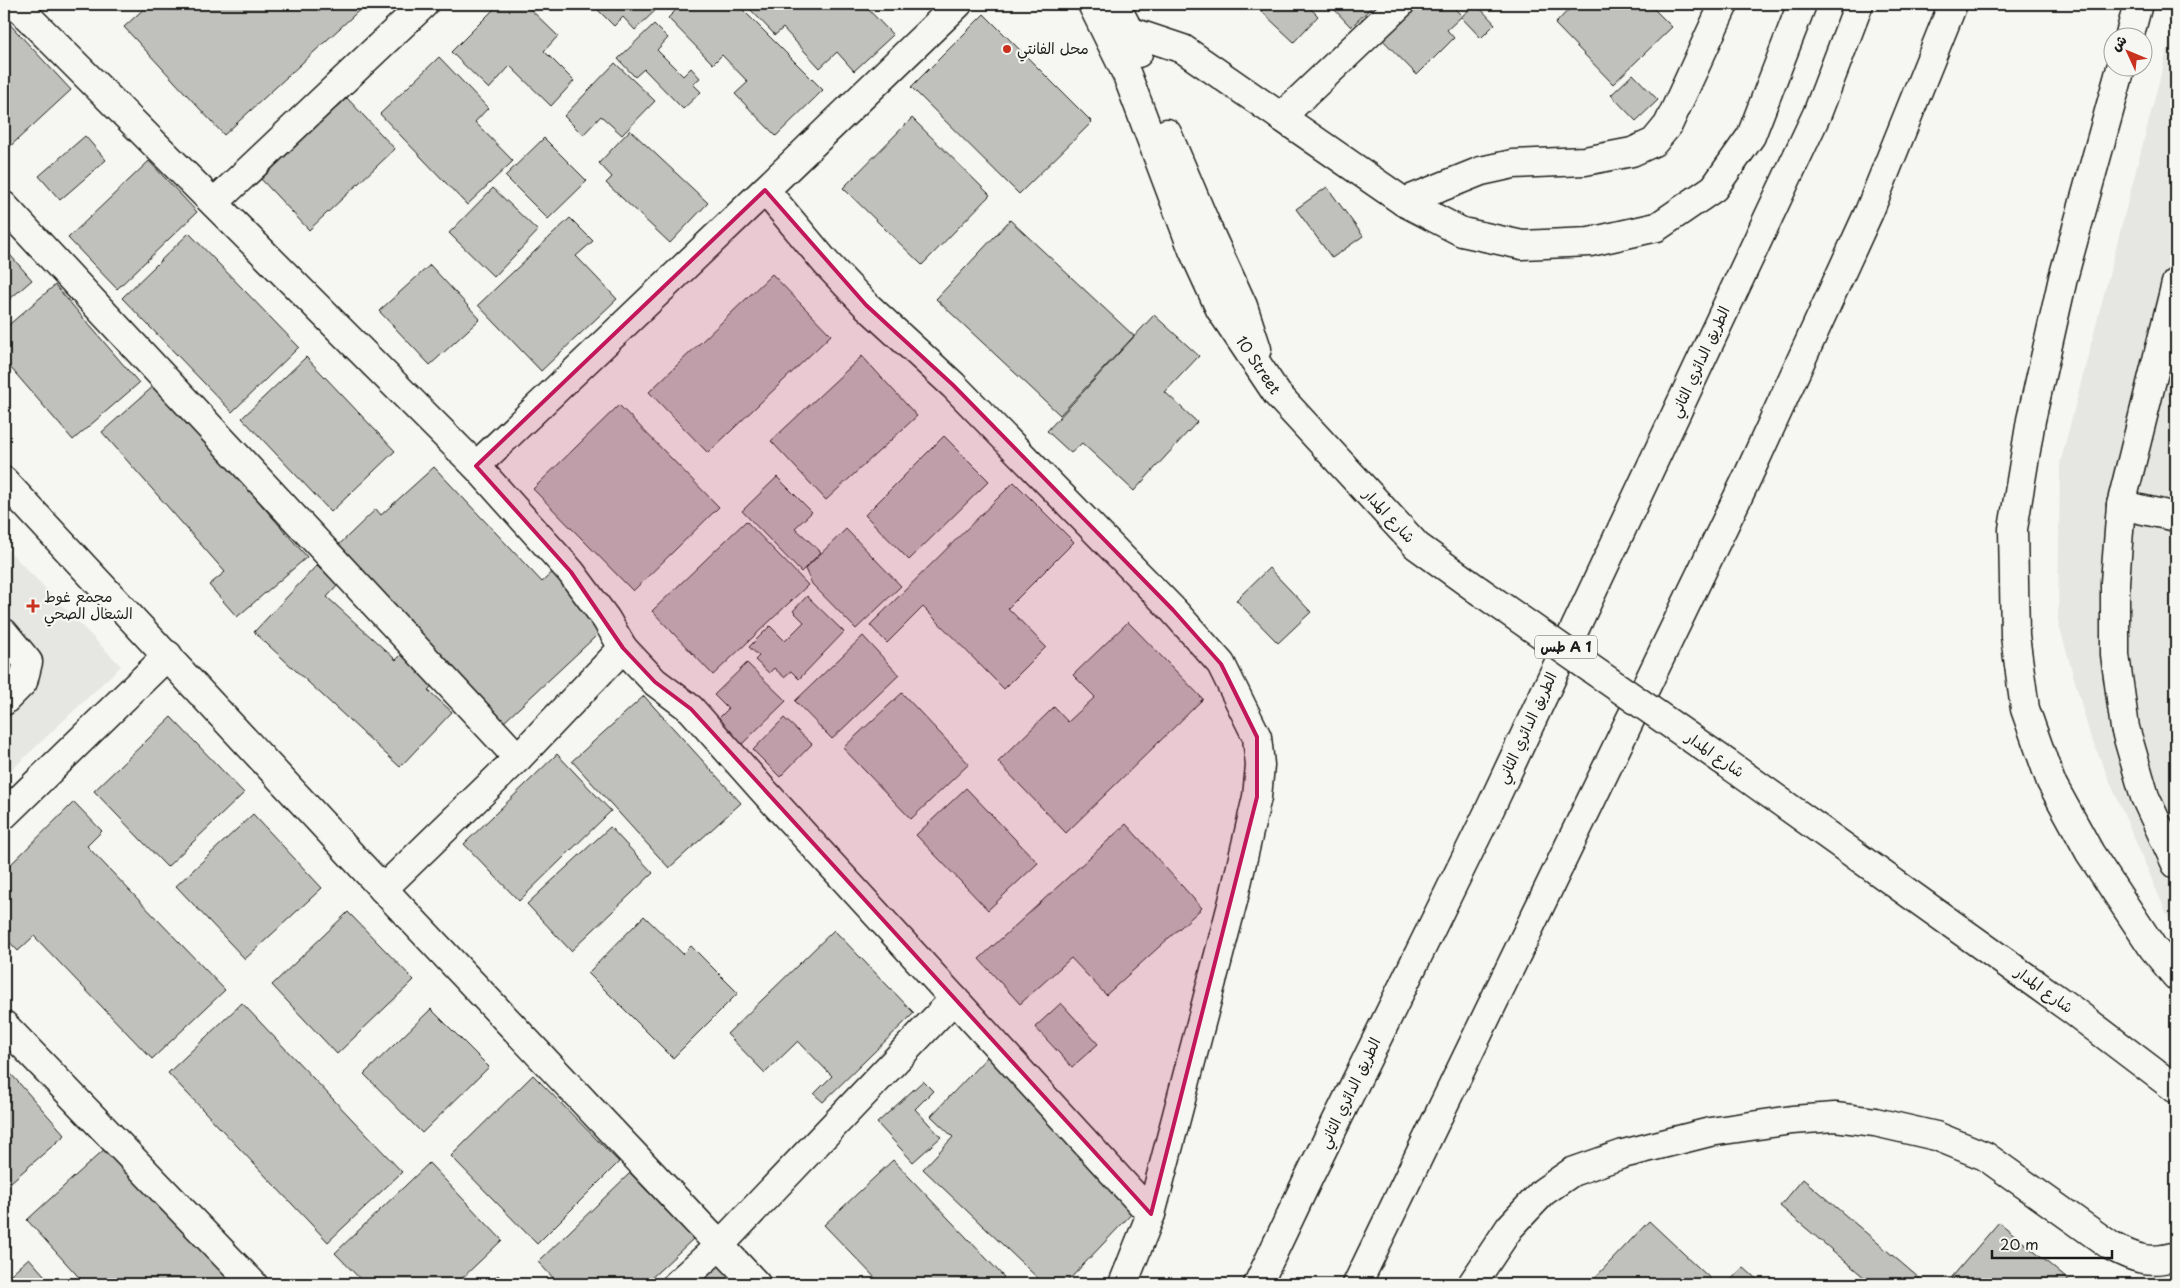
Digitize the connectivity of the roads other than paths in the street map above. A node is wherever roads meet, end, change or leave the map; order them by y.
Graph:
1 (16, 4) edge
2 (424, 4) edge
3 (958, 4) edge
4 (1092, 4) edge
5 (1400, 4) edge
6 (1724, 4) edge
7 (1802, 4) edge
8 (1860, 4) edge
9 (1953, 4) edge
10 (2138, 4) edge
11 (1125, 13) edge
12 (2132, 28) edge
13 (2118, 78) edge
14 (1281, 117) junction
15 (765, 190) junction
16 (1404, 202) junction
17 (214, 203) junction
18 (4, 206) edge
19 (2176, 283) edge
20 (2167, 360) edge
21 (1277, 394) junction
22 (476, 466) junction
23 (4, 481) edge
24 (2121, 505) junction
25 (2176, 516) edge
26 (4, 633) edge
27 (623, 648) junction
28 (168, 655) junction
29 (4, 700) edge
30 (518, 758) junction
31 (4, 815) edge
32 (2176, 864) edge
33 (383, 889) junction
34 (2176, 976) edge
35 (954, 999) junction
36 (4, 1025) edge
37 (2176, 1089) edge
38 (1151, 1214) junction
39 (719, 1246) junction
40 (2176, 1256) edge
41 (253, 1284) edge
42 (677, 1284) edge
43 (756, 1284) edge
44 (1123, 1284) edge
45 (1258, 1284) edge
46 (1357, 1284) edge
47 (1472, 1284) edge

1 - 17 main road
2 - 17 main road
3 - 15 main road
4 - 21 main road, 10 Street
5 - 14 main road
6 - 16 main road
7 - 16 main road
8 - 45 main road, الطريق الدائري الثاني / طس A 1
9 - 46 main road
10 - 12 main road
11 - 14 main road
11 - 21 main road, 10 Street
13 - 34 main road
14 - 16 main road
15 - 22 main road
15 - 38 main road
17 - 22 main road
18 - 30 main road
19 - 20 main road
20 - 24 main road
21 - 37 main road, شارع المدار, bridge
22 - 27 main road
23 - 28 main road
24 - 25 main road
24 - 32 main road
26 - 29 main road
27 - 30 main road
27 - 35 main road
28 - 31 main road
28 - 33 main road
30 - 33 main road
33 - 39 main road
35 - 38 main road
35 - 39 main road
36 - 41 main road
38 - 44 main road
39 - 42 main road
39 - 43 main road
40 - 47 main road

